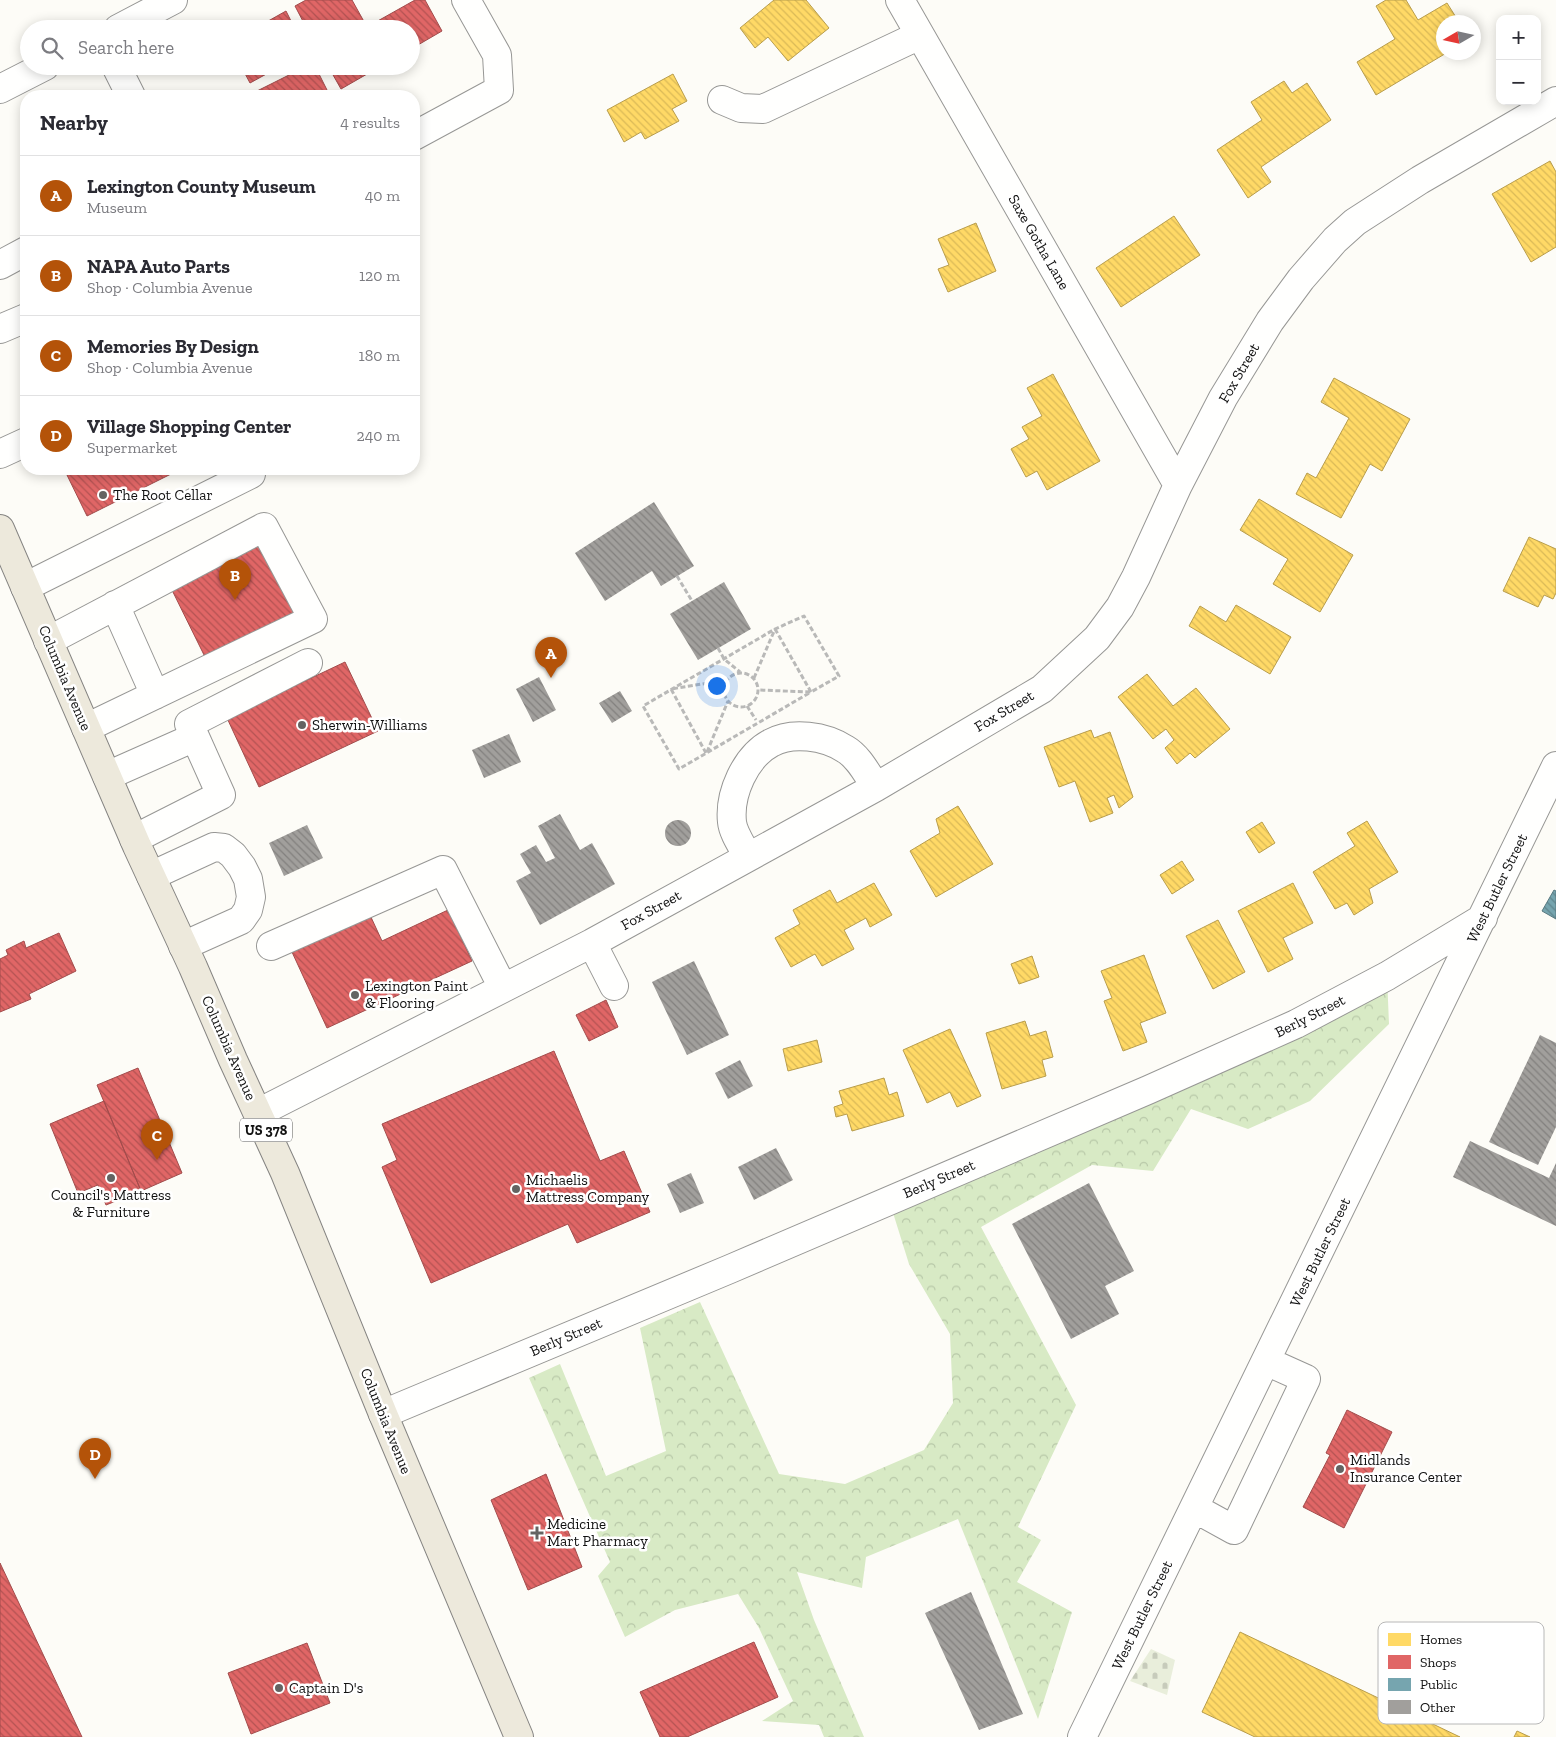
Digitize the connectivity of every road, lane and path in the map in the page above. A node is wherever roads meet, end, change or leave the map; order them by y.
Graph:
1 (173, 0) edge
2 (466, 0) edge
3 (900, 0) edge
4 (135, 20) edge
5 (920, 35) junction
6 (33, 75) edge
7 (120, 75) edge
8 (15, 88) edge
9 (128, 90) edge
10 (722, 100) dead end
11 (1556, 101) edge
12 (420, 133) edge
13 (20, 254) edge
14 (0, 264) edge
15 (20, 321) edge
16 (0, 329) edge
17 (20, 445) edge
18 (0, 454) edge
19 (249, 475) edge
20 (1178, 485) junction
21 (2, 538) edge
22 (677, 576) dead end
23 (25, 587) junction
24 (692, 601) dead end
25 (115, 605) junction
26 (775, 630) junction
27 (48, 641) junction
28 (718, 648) dead end
29 (724, 659) junction
30 (308, 663) dead end
31 (741, 672) junction
32 (754, 678) junction
33 (727, 680) junction
34 (671, 689) junction
35 (758, 690) junction
36 (811, 692) junction
37 (155, 695) junction
38 (728, 700) junction
39 (86, 728) junction
40 (195, 737) junction
41 (706, 753) junction
42 (1556, 766) edge
43 (107, 776) junction
44 (876, 787) junction
45 (134, 839) junction
46 (748, 857) junction
47 (151, 876) junction
48 (1483, 918) junction
49 (592, 943) junction
50 (183, 946) junction
51 (271, 946) dead end
52 (614, 986) dead end
53 (504, 988) junction
54 (258, 1113) junction
55 (1266, 1360) junction
56 (383, 1414) junction
57 (1194, 1508) junction
58 (519, 1737) edge
59 (1082, 1737) edge

1 - 4 street
2 - 12 street
3 - 5 street, Saxe Gotha Lane
5 - 10 street
5 - 20 street, Saxe Gotha Lane
6 - 8 street
7 - 9 street
11 - 20 street, Fox Street
13 - 14 street
15 - 16 street
17 - 18 street
19 - 23 street
20 - 44 street, Fox Street
21 - 23 main road, Columbia Avenue / US 378
22 - 24 path
23 - 27 main road, Columbia Avenue / US 378
25 - 27 street
25 - 37 street
25 - 37 street
26 - 29 path
26 - 32 path
26 - 36 path
26 - 36 path
27 - 39 main road, Columbia Avenue / US 378
28 - 29 path
29 - 31 path
29 - 34 path
30 - 40 street
31 - 32 path
31 - 33 path
32 - 35 path
33 - 34 path
33 - 38 path
34 - 41 path
34 - 41 path
35 - 36 path
35 - 38 path
36 - 41 path
37 - 39 street
38 - 41 path
39 - 43 main road, Columbia Avenue / US 378
40 - 43 street
40 - 45 street
42 - 48 street, West Butler Street
43 - 45 main road, Columbia Avenue / US 378
44 - 46 street, Fox Street
44 - 46 street
45 - 47 main road, Columbia Avenue / US 378
46 - 49 street, Fox Street
47 - 50 main road, Columbia Avenue / US 378
47 - 50 street
48 - 55 street, West Butler Street
48 - 56 street, Berly Street
49 - 52 street
49 - 53 street, Fox Street
50 - 54 main road, Columbia Avenue / US 378
51 - 53 street
53 - 54 street, Fox Street
54 - 56 main road, Columbia Avenue / US 378
55 - 57 street, West Butler Street
55 - 57 street
56 - 58 main road, Columbia Avenue / US 378
57 - 59 street, West Butler Street

